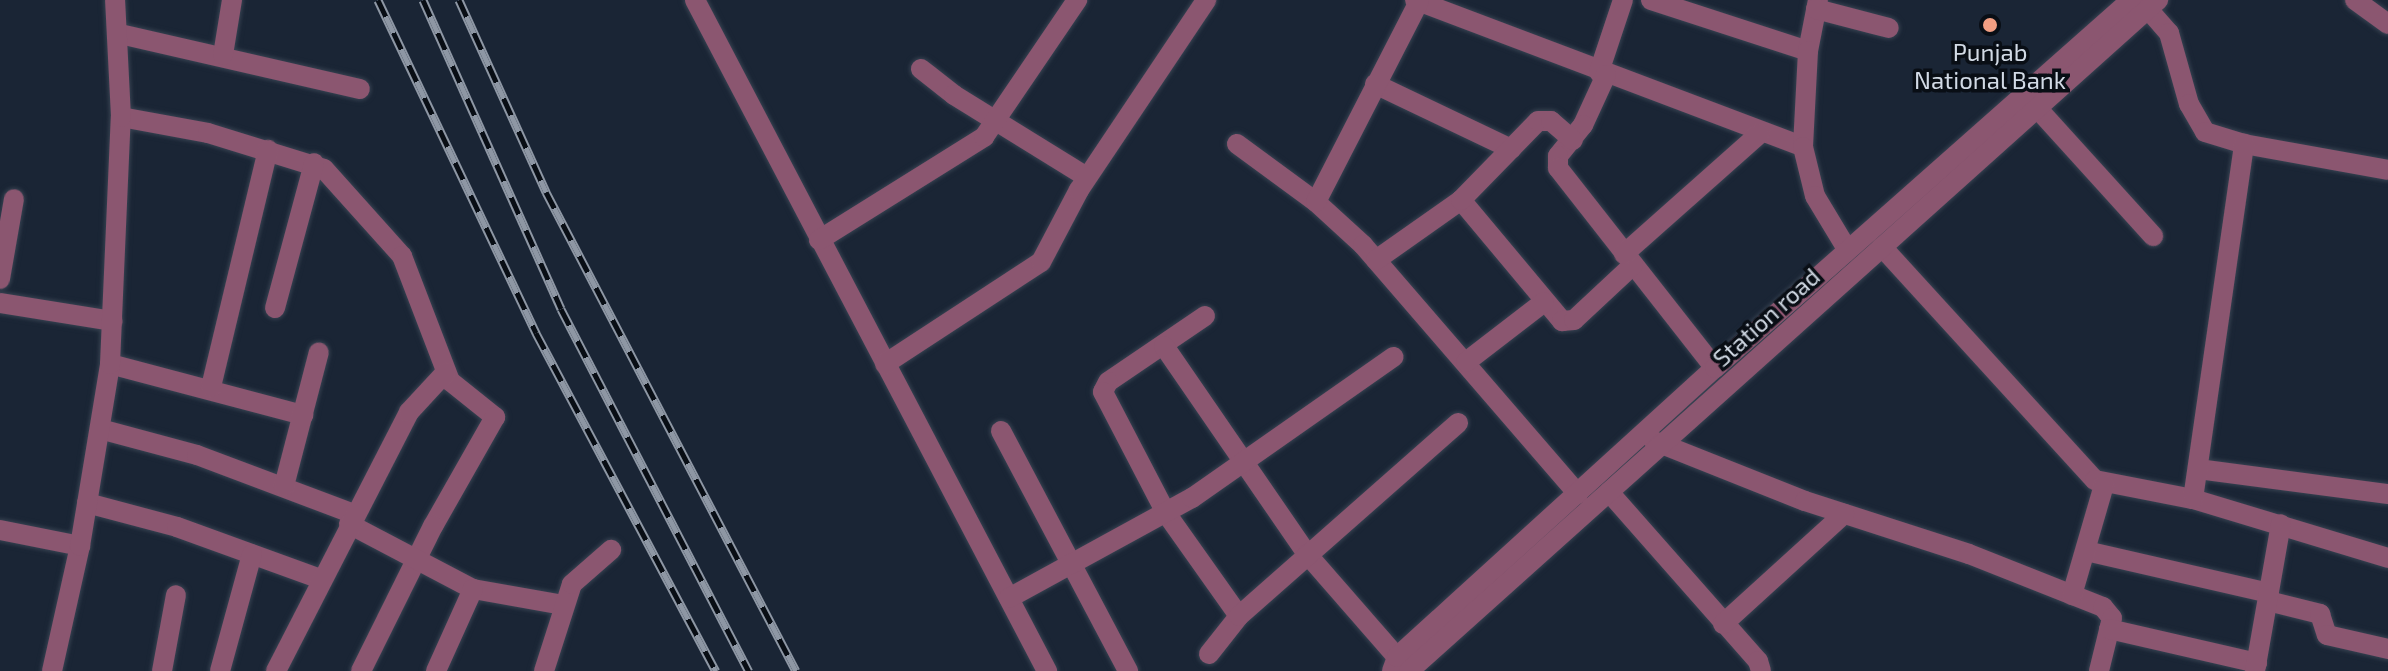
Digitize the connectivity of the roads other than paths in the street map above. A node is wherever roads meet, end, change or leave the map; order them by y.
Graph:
1 (115, 0) edge
2 (232, 0) edge
3 (695, 0) edge
4 (1077, 0) edge
5 (1206, 0) edge
6 (1623, 0) edge
7 (1651, 0) edge
8 (2355, 0) edge
9 (1417, 1) edge
10 (2144, 2) edge
11 (1817, 4) edge
12 (2388, 24) edge
13 (1889, 28) dead end
14 (120, 34) junction
15 (1808, 51) junction
16 (223, 55) junction
17 (921, 69) dead end
18 (1602, 74) junction
19 (1375, 84) junction
20 (360, 89) dead end
21 (2037, 108) junction
22 (121, 117) junction
23 (999, 121) junction
24 (1759, 134) junction
25 (1573, 140) junction
26 (1237, 144) dead end
27 (2244, 144) junction
28 (1803, 147) junction
29 (1511, 149) junction
30 (268, 150) junction
31 (314, 163) junction
32 (2388, 170) edge
33 (1087, 177) junction
34 (14, 199) dead end
35 (1461, 200) junction
36 (1316, 202) junction
37 (2153, 236) dead end
38 (819, 240) junction
39 (1882, 247) junction
40 (1847, 249) junction
41 (1628, 259) junction
42 (1376, 260) junction
43 (0, 279) edge
44 (1544, 302) junction
45 (0, 303) edge
46 (275, 308) dead end
47 (1205, 316) dead end
48 (113, 321) junction
49 (1164, 346) junction
50 (319, 352) dead end
51 (1393, 357) dead end
52 (1466, 362) junction
53 (110, 364) junction
54 (885, 364) junction
55 (1715, 368) junction
56 (446, 372) junction
57 (211, 387) junction
58 (303, 415) junction
59 (1458, 423) dead end
60 (100, 429) junction
61 (1001, 431) dead end
62 (1643, 436) junction
63 (1663, 445) junction
64 (1246, 462) junction
65 (2198, 469) junction
66 (2104, 485) junction
67 (284, 486) junction
68 (1609, 492) junction
69 (1578, 494) junction
70 (2388, 494) edge
71 (2193, 499) junction
72 (87, 503) junction
73 (1166, 513) junction
74 (1844, 514) junction
75 (352, 519) junction
76 (2281, 524) junction
77 (0, 530) edge
78 (80, 546) junction
79 (611, 550) dead end
80 (2086, 551) junction
81 (252, 554) junction
82 (1307, 554) junction
83 (2388, 558) edge
84 (415, 561) junction
85 (1073, 564) junction
86 (321, 579) junction
87 (473, 589) junction
88 (176, 595) dead end
89 (2072, 595) junction
90 (2269, 597) junction
91 (1009, 598) junction
92 (563, 605) junction
93 (1239, 616) junction
94 (1723, 624) junction
95 (2109, 629) junction
96 (2388, 649) edge
97 (1209, 654) dead end
98 (1399, 666) edge
99 (2256, 667) edge
100 (52, 671) edge
101 (162, 671) edge
102 (220, 671) edge
103 (276, 671) edge
104 (361, 671) edge
105 (436, 671) edge
106 (544, 671) edge
107 (1047, 671) edge
108 (1128, 671) edge
109 (1761, 671) edge
110 (2099, 671) edge

1 - 14 street
2 - 16 street
3 - 38 street
4 - 23 street
5 - 33 street
6 - 18 street
7 - 15 street
8 - 12 street
9 - 18 street
9 - 19 street
10 - 21 street, Station road
10 - 27 street
10 - 40 street, Station road
11 - 13 street
11 - 15 street
14 - 16 street
14 - 22 street
15 - 28 street
16 - 20 street
17 - 23 street
18 - 24 street
18 - 25 street
19 - 29 street
19 - 36 street
21 - 37 street
21 - 39 street, Station road
22 - 30 street
22 - 48 street
23 - 33 street
23 - 38 street
24 - 28 street
24 - 41 street
25 - 29 street
25 - 41 street
26 - 36 street
27 - 32 street
27 - 65 street
28 - 40 street
29 - 35 street
30 - 31 street
30 - 57 street
31 - 46 street
31 - 56 street
33 - 54 street
34 - 43 street
35 - 42 street
35 - 44 street
36 - 42 street
38 - 54 street
39 - 63 street, Station road
39 - 66 street
40 - 55 street, Station road
41 - 44 street
41 - 55 street
42 - 52 street
44 - 52 street
45 - 48 street
47 - 49 street
48 - 53 street
49 - 64 street
49 - 73 street
50 - 58 street
51 - 64 street
52 - 69 street
53 - 57 street
53 - 60 street
54 - 91 street
55 - 62 street, Station road
56 - 75 street
56 - 84 street
57 - 58 street
58 - 67 street
59 - 82 street
60 - 67 street
60 - 72 street
61 - 85 street
62 - 63 street
62 - 69 street, Station road
63 - 68 street, Station road
63 - 74 street
64 - 73 street
64 - 82 street
65 - 70 street
65 - 71 street
66 - 71 street
66 - 80 street
67 - 75 street
68 - 94 street
68 - 98 street, Station road
69 - 98 street, Station road
71 - 76 street
72 - 78 street
72 - 81 street
73 - 85 street
73 - 93 street
74 - 89 street
74 - 94 street
75 - 84 street
75 - 86 street
76 - 83 street
76 - 90 street
77 - 78 street
78 - 100 street
79 - 92 street
80 - 89 street
80 - 90 street
81 - 86 street
81 - 102 street
82 - 93 street
82 - 98 street
84 - 87 street
84 - 104 street
85 - 91 street
85 - 108 street
86 - 103 street
87 - 92 street
87 - 105 street
88 - 101 street
89 - 95 street
90 - 96 street
90 - 99 street
91 - 107 street
92 - 106 street
93 - 97 street
94 - 109 street
95 - 99 street
95 - 110 street

